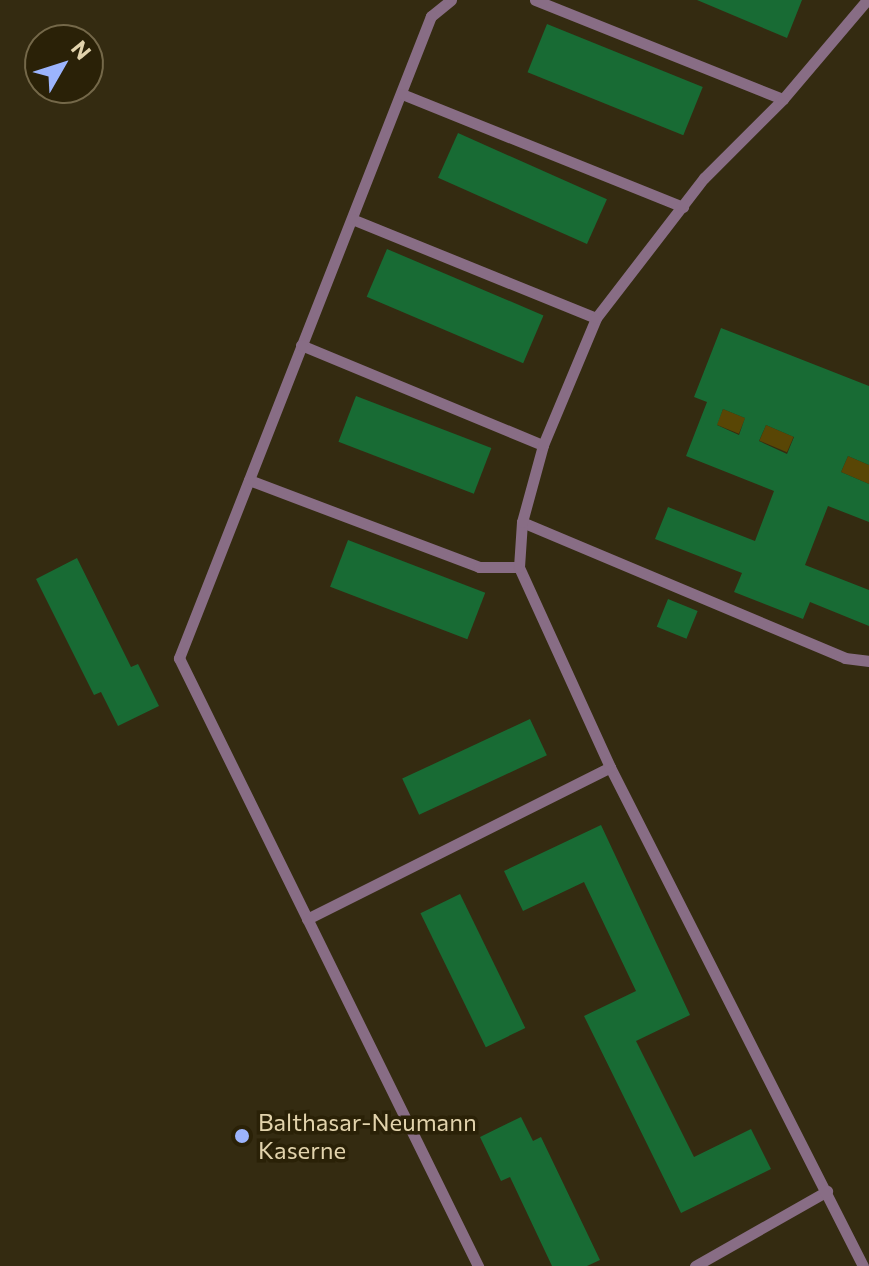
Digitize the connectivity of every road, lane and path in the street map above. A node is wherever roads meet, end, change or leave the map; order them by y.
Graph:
1 (451, 0) edge
2 (535, 0) edge
3 (867, 0) edge
4 (402, 94) junction
5 (783, 99) junction
6 (683, 207) junction
7 (352, 219) junction
8 (596, 318) junction
9 (301, 345) junction
10 (543, 445) junction
11 (249, 480) junction
12 (522, 522) junction
13 (519, 567) junction
14 (869, 661) edge
15 (610, 767) junction
16 (307, 919) junction
17 (827, 1191) junction
18 (478, 1266) edge
19 (695, 1266) edge
20 (863, 1266) edge

1 - 4 lane
2 - 5 lane
3 - 5 lane
4 - 6 lane
4 - 7 lane
5 - 6 lane
6 - 8 lane
7 - 8 lane
7 - 9 lane
8 - 10 lane
9 - 10 lane
9 - 11 lane
10 - 12 lane
11 - 13 lane
11 - 16 lane
12 - 13 lane
12 - 14 lane
13 - 15 lane
15 - 16 lane
15 - 17 lane
16 - 18 lane
17 - 19 lane
17 - 20 lane

